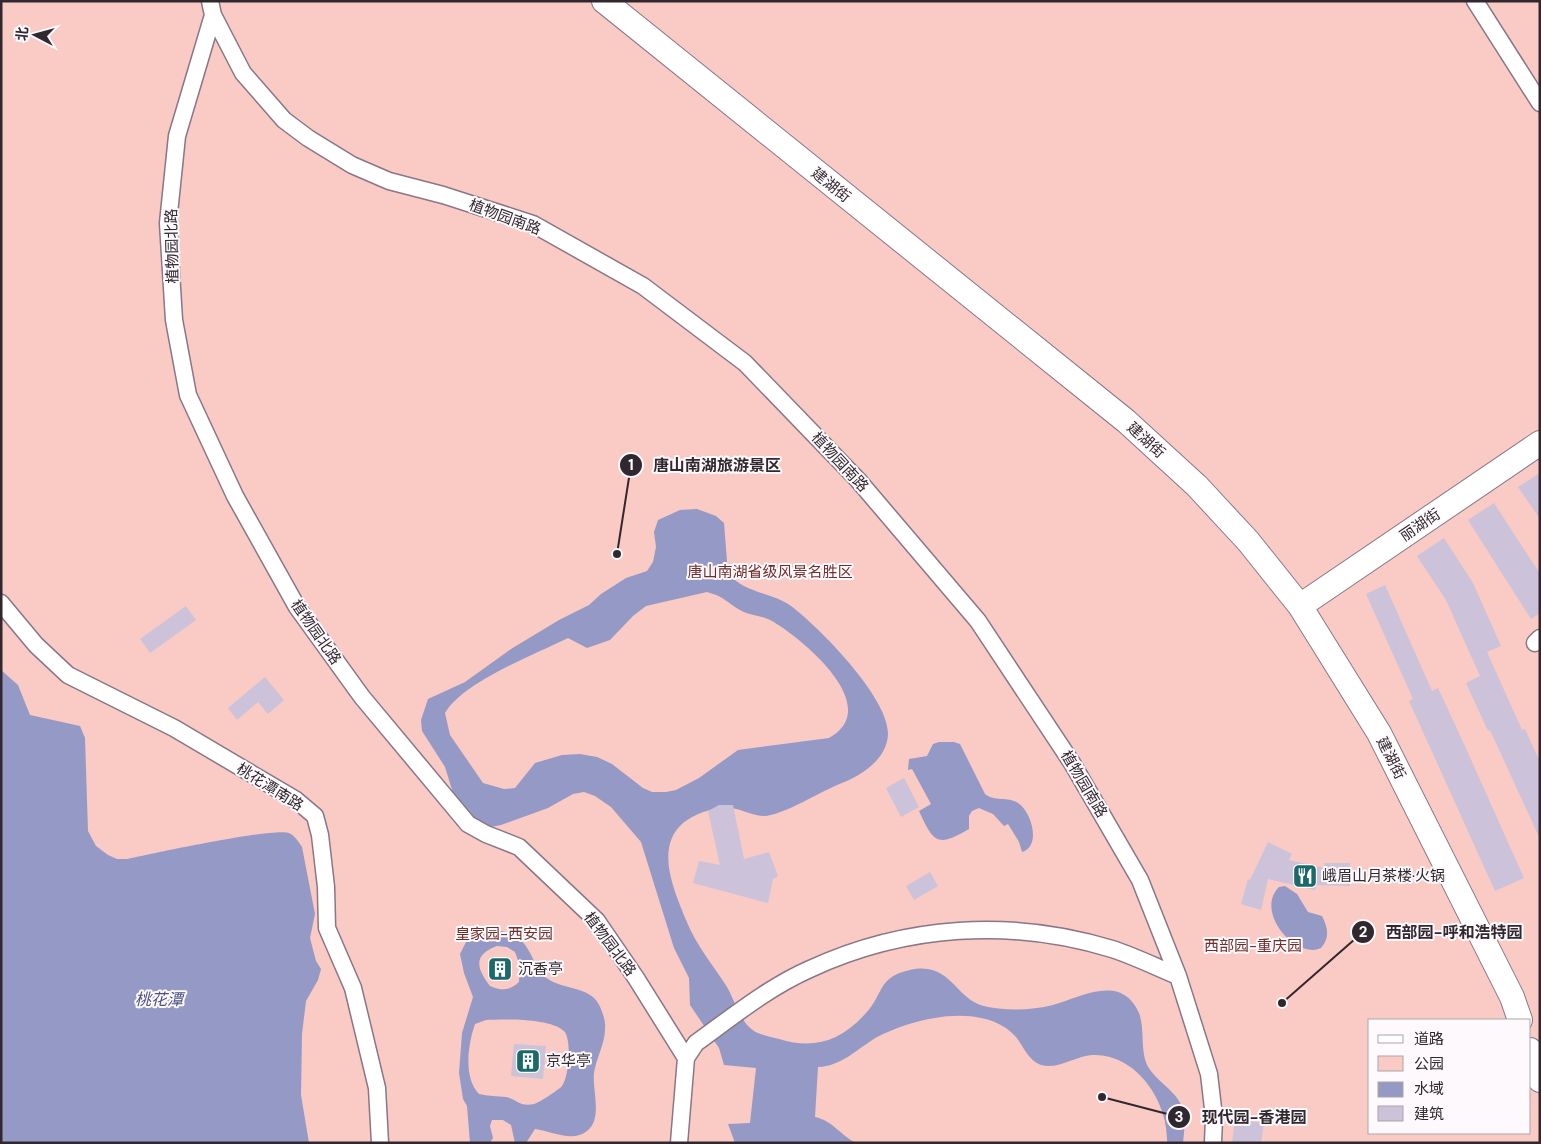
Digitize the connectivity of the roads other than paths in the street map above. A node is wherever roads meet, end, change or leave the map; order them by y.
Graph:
1 (604, 1) edge
2 (1475, 1) edge
3 (211, 8) edge
4 (1540, 103) edge
5 (1540, 444) edge
6 (1, 603) edge
7 (1300, 606) junction
8 (1178, 976) junction
9 (1520, 1019) edge
10 (1531, 1053) edge
11 (686, 1058) junction
12 (1540, 1080) edge
13 (380, 1143) edge
14 (679, 1143) edge
15 (1213, 1143) edge

1 - 7 street, 建湖街
2 - 4 street
3 - 8 street, 植物园南路
3 - 11 street, 植物园北路
5 - 7 street, 丽湖街
6 - 13 street, 桃花潭南路
7 - 9 street, 建湖街
8 - 11 street
8 - 15 street, 植物园南路
10 - 12 street
11 - 14 street

